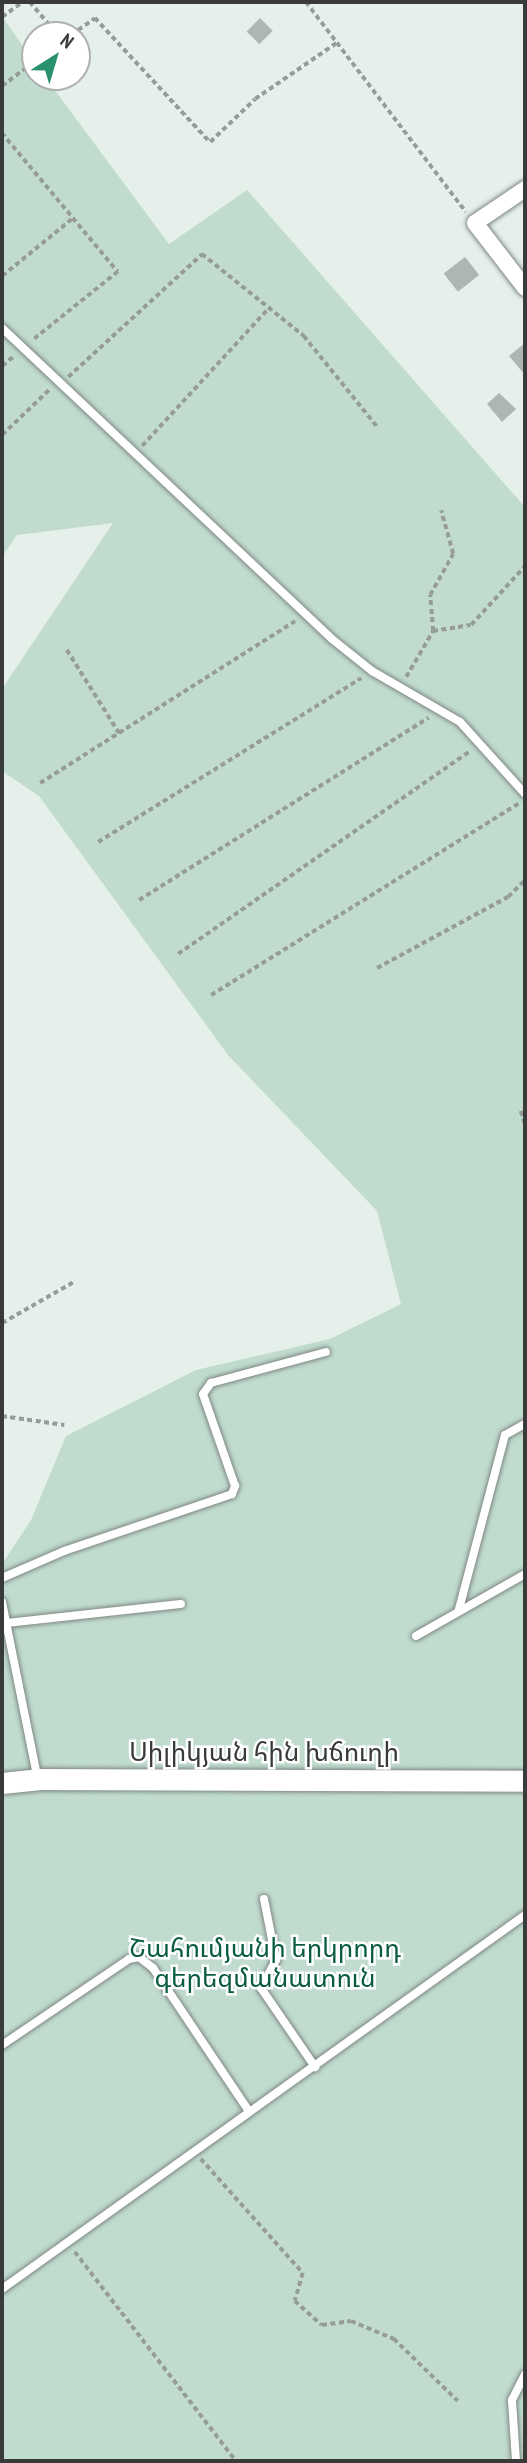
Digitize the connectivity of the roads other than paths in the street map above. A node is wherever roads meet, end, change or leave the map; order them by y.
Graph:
1 (525, 189) edge
2 (525, 288) edge
3 (2, 328) edge
4 (525, 797) edge
5 (326, 1352) dead end
6 (525, 1424) edge
7 (525, 1574) edge
8 (2, 1578) edge
9 (2, 1602) edge
10 (181, 1604) dead end
11 (459, 1609) junction
12 (6, 1623) junction
13 (416, 1636) dead end
14 (38, 1779) junction
15 (525, 1781) edge
16 (2, 1783) edge
17 (264, 1899) dead end
18 (525, 1915) edge
19 (2, 2045) edge
20 (315, 2067) junction
21 (247, 2110) junction
22 (2, 2289) edge
23 (525, 2374) edge
24 (516, 2461) edge

1 - 2 street
3 - 4 lane
5 - 8 lane
6 - 11 lane
7 - 11 lane
9 - 12 lane
10 - 12 lane
11 - 13 lane
12 - 14 lane
14 - 15 street, Սիլիկյան հին խճուղի
14 - 16 street, Սիլիկյան հին խճուղի
17 - 20 lane
18 - 20 lane
19 - 21 lane
20 - 21 lane
21 - 22 lane
23 - 24 lane

